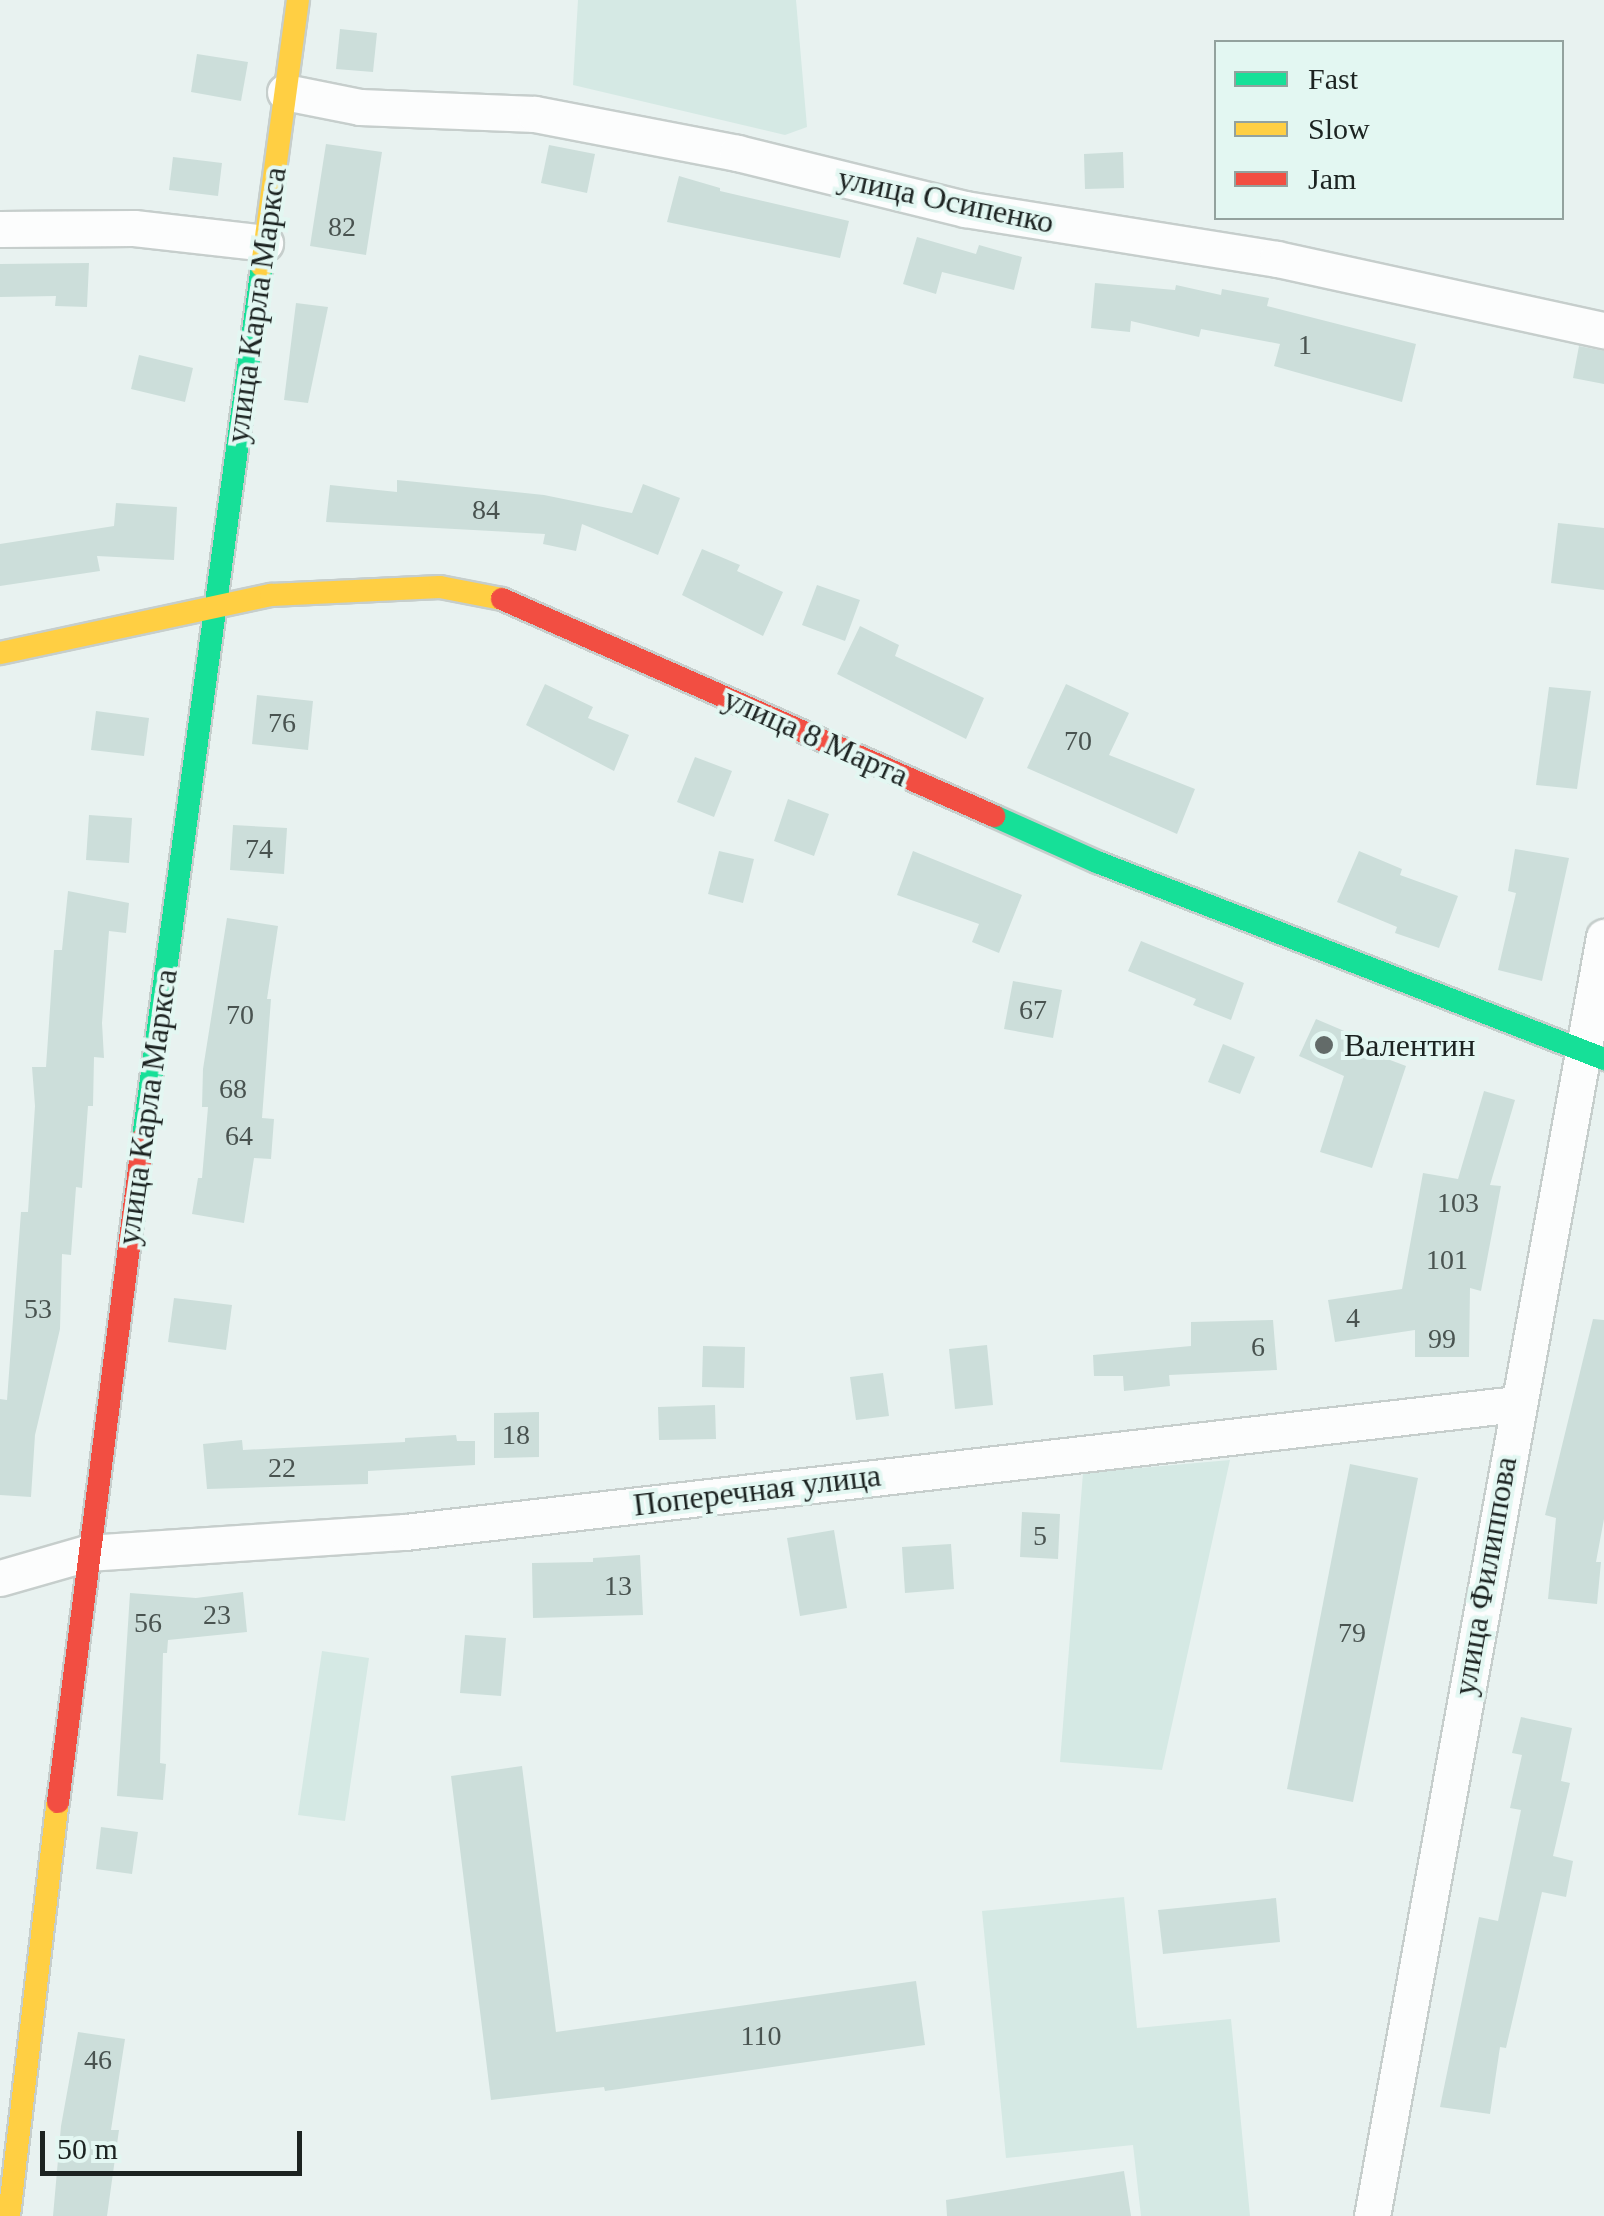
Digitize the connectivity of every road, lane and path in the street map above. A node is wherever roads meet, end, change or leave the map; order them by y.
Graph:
1 (298, 0) edge
2 (285, 92) junction
3 (0, 229) edge
4 (264, 243) junction
5 (1604, 330) edge
6 (215, 607) junction
7 (0, 653) edge
8 (1604, 937) edge
9 (1595, 1055) edge
10 (1516, 1404) junction
11 (87, 1553) junction
12 (0, 1578) edge
13 (9, 2216) edge
14 (1372, 2216) edge

1 - 2 street, улица Карла Маркса
2 - 4 street, улица Карла Маркса
2 - 5 street, улица Осипенко
3 - 4 street
4 - 6 street, улица Карла Маркса
6 - 7 street, улица 8 Марта
6 - 9 street, улица 8 Марта
6 - 11 street, улица Карла Маркса
8 - 9 street, улица Филиппова
9 - 10 street, улица Филиппова
10 - 11 street, Поперечная улица
10 - 14 street, улица Филиппова
11 - 12 street, Поперечная улица
11 - 13 street, улица Карла Маркса

